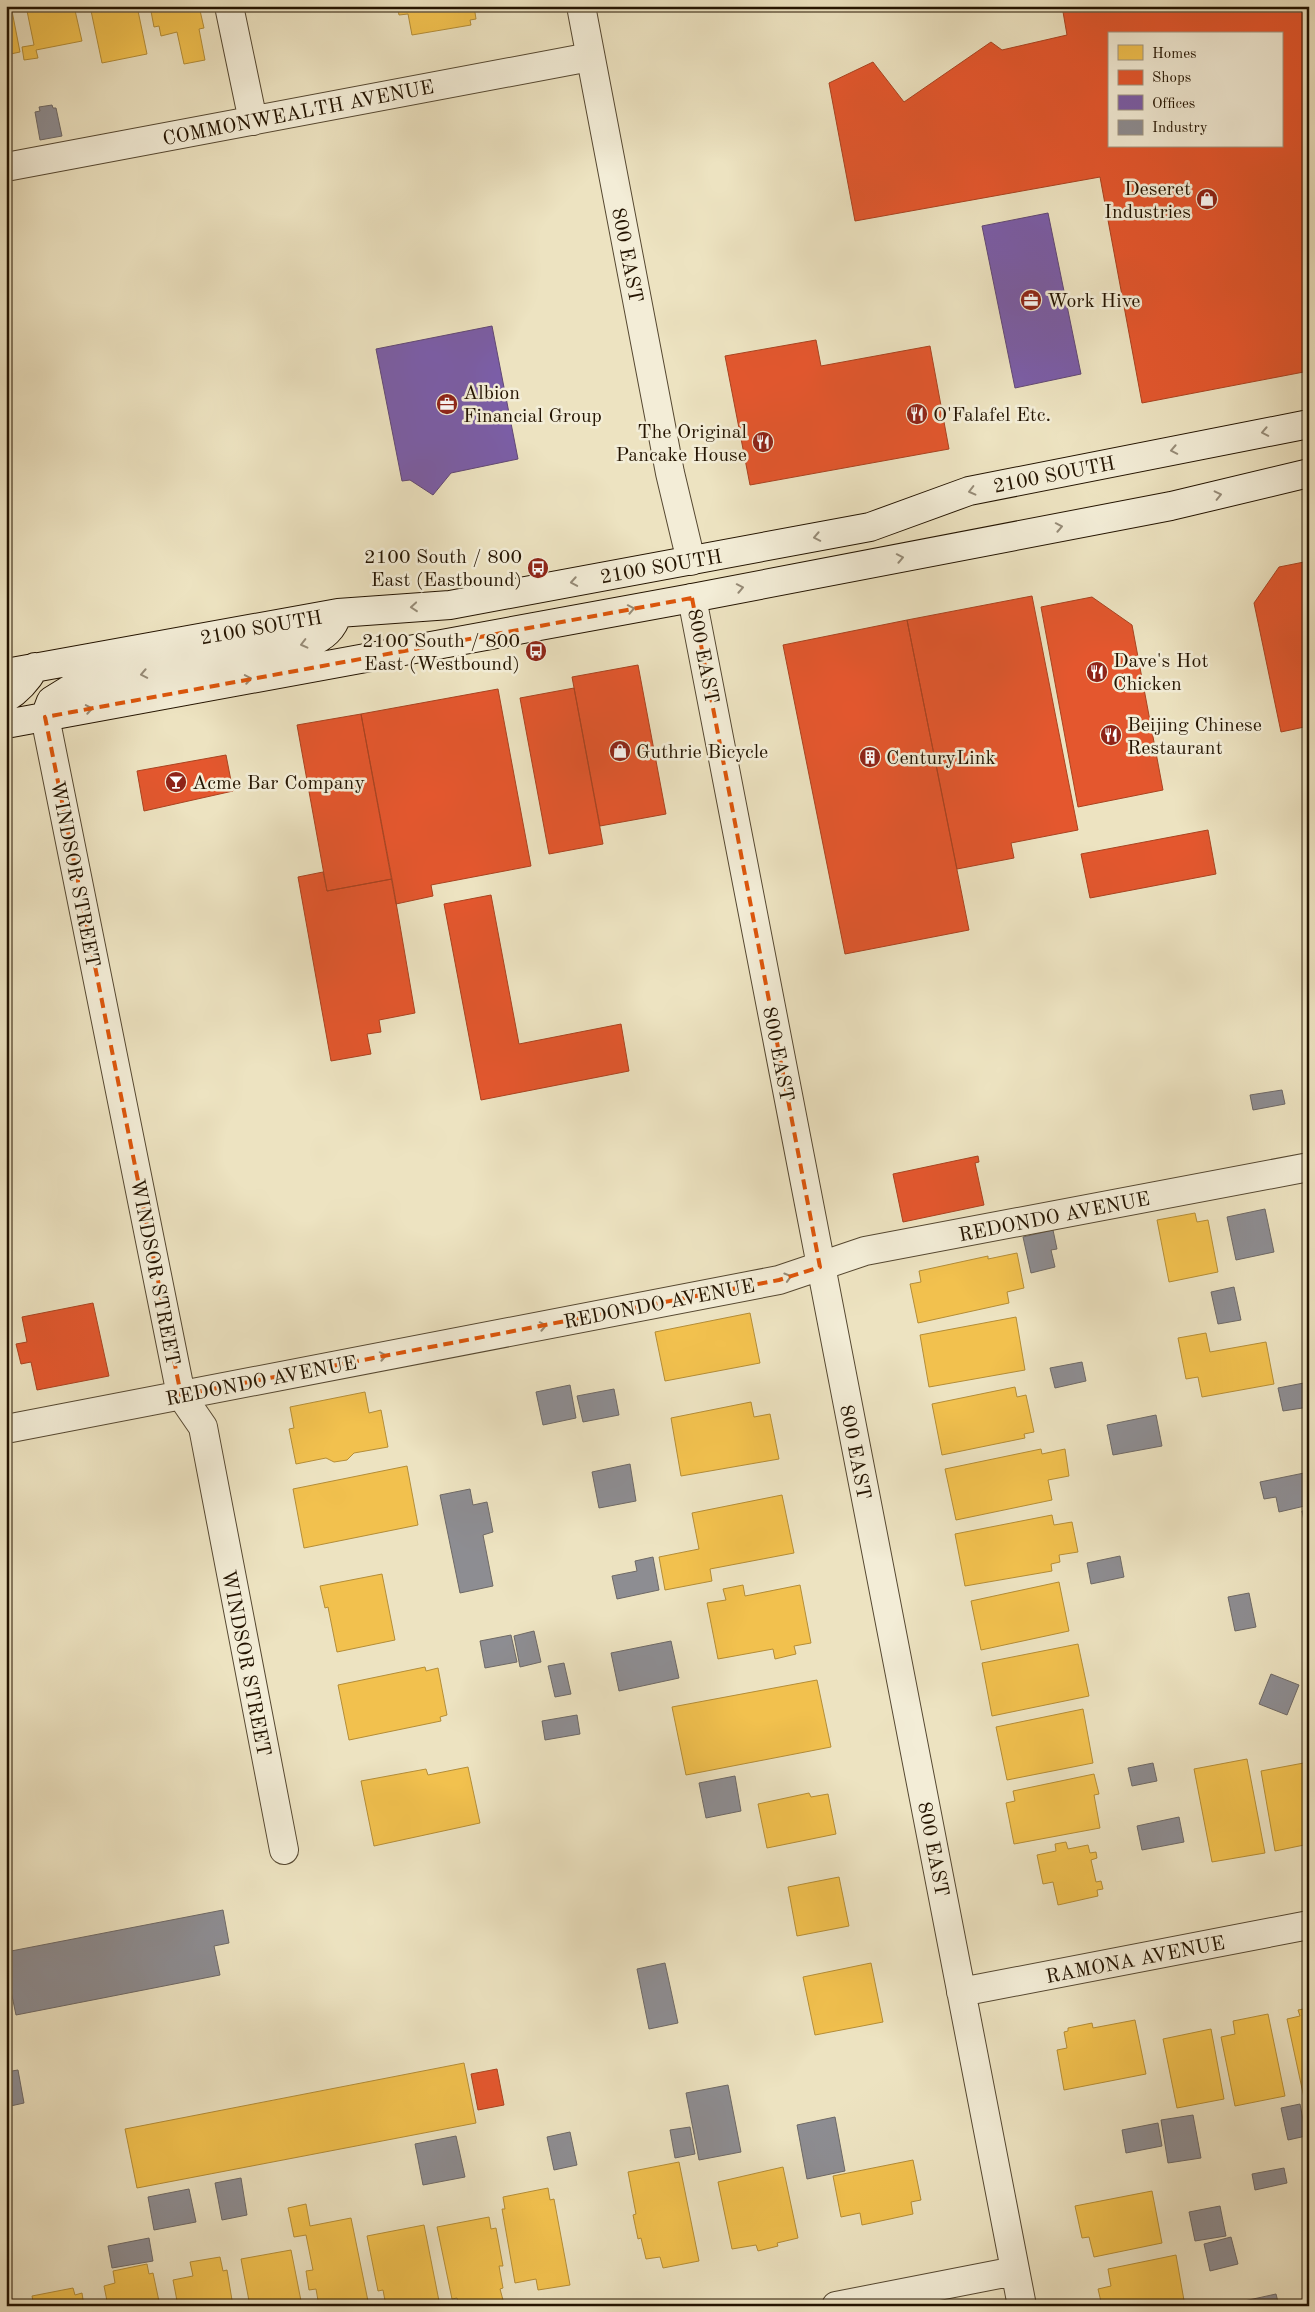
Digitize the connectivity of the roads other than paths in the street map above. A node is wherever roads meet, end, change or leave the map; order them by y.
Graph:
1 (229, 6) edge
2 (581, 6) edge
3 (590, 57) junction
4 (253, 120) junction
5 (6, 167) edge
6 (1309, 424) edge
7 (1309, 473) edge
8 (691, 561) junction
9 (692, 598) junction
10 (338, 614) junction
11 (35, 668) junction
12 (6, 673) edge
13 (6, 698) edge
14 (45, 717) junction
15 (6, 724) edge
16 (1309, 1168) edge
17 (820, 1267) junction
18 (181, 1395) junction
19 (6, 1429) edge
20 (284, 1850) dead end
21 (1309, 1925) edge
22 (961, 1992) junction
23 (1015, 2271) junction
24 (836, 2306) edge
25 (1022, 2306) edge

1 - 4 street
2 - 3 street, 800 EAST
3 - 4 street, COMMONWEALTH AVENUE
3 - 8 street, 800 EAST
4 - 5 street, COMMONWEALTH AVENUE
6 -> 8 street, 2100 SOUTH
9 -> 7 street, 2100 SOUTH
8 -> 10 street, 2100 SOUTH
14 -> 9 street, 2100 SOUTH
9 - 17 street, 800 EAST
10 - 11 street, 2100 SOUTH
10 -> 14 street
11 - 12 street, 2100 SOUTH
11 - 13 street
14 - 15 street, 2100 SOUTH
14 - 18 street, WINDSOR STREET
16 - 17 street, REDONDO AVENUE
18 -> 17 street, REDONDO AVENUE
17 - 22 street, 800 EAST
18 - 19 street, REDONDO AVENUE
18 - 20 street, WINDSOR STREET
21 - 22 street, RAMONA AVENUE
22 - 23 street, 800 EAST
23 - 24 street
23 - 25 street, 800 EAST

